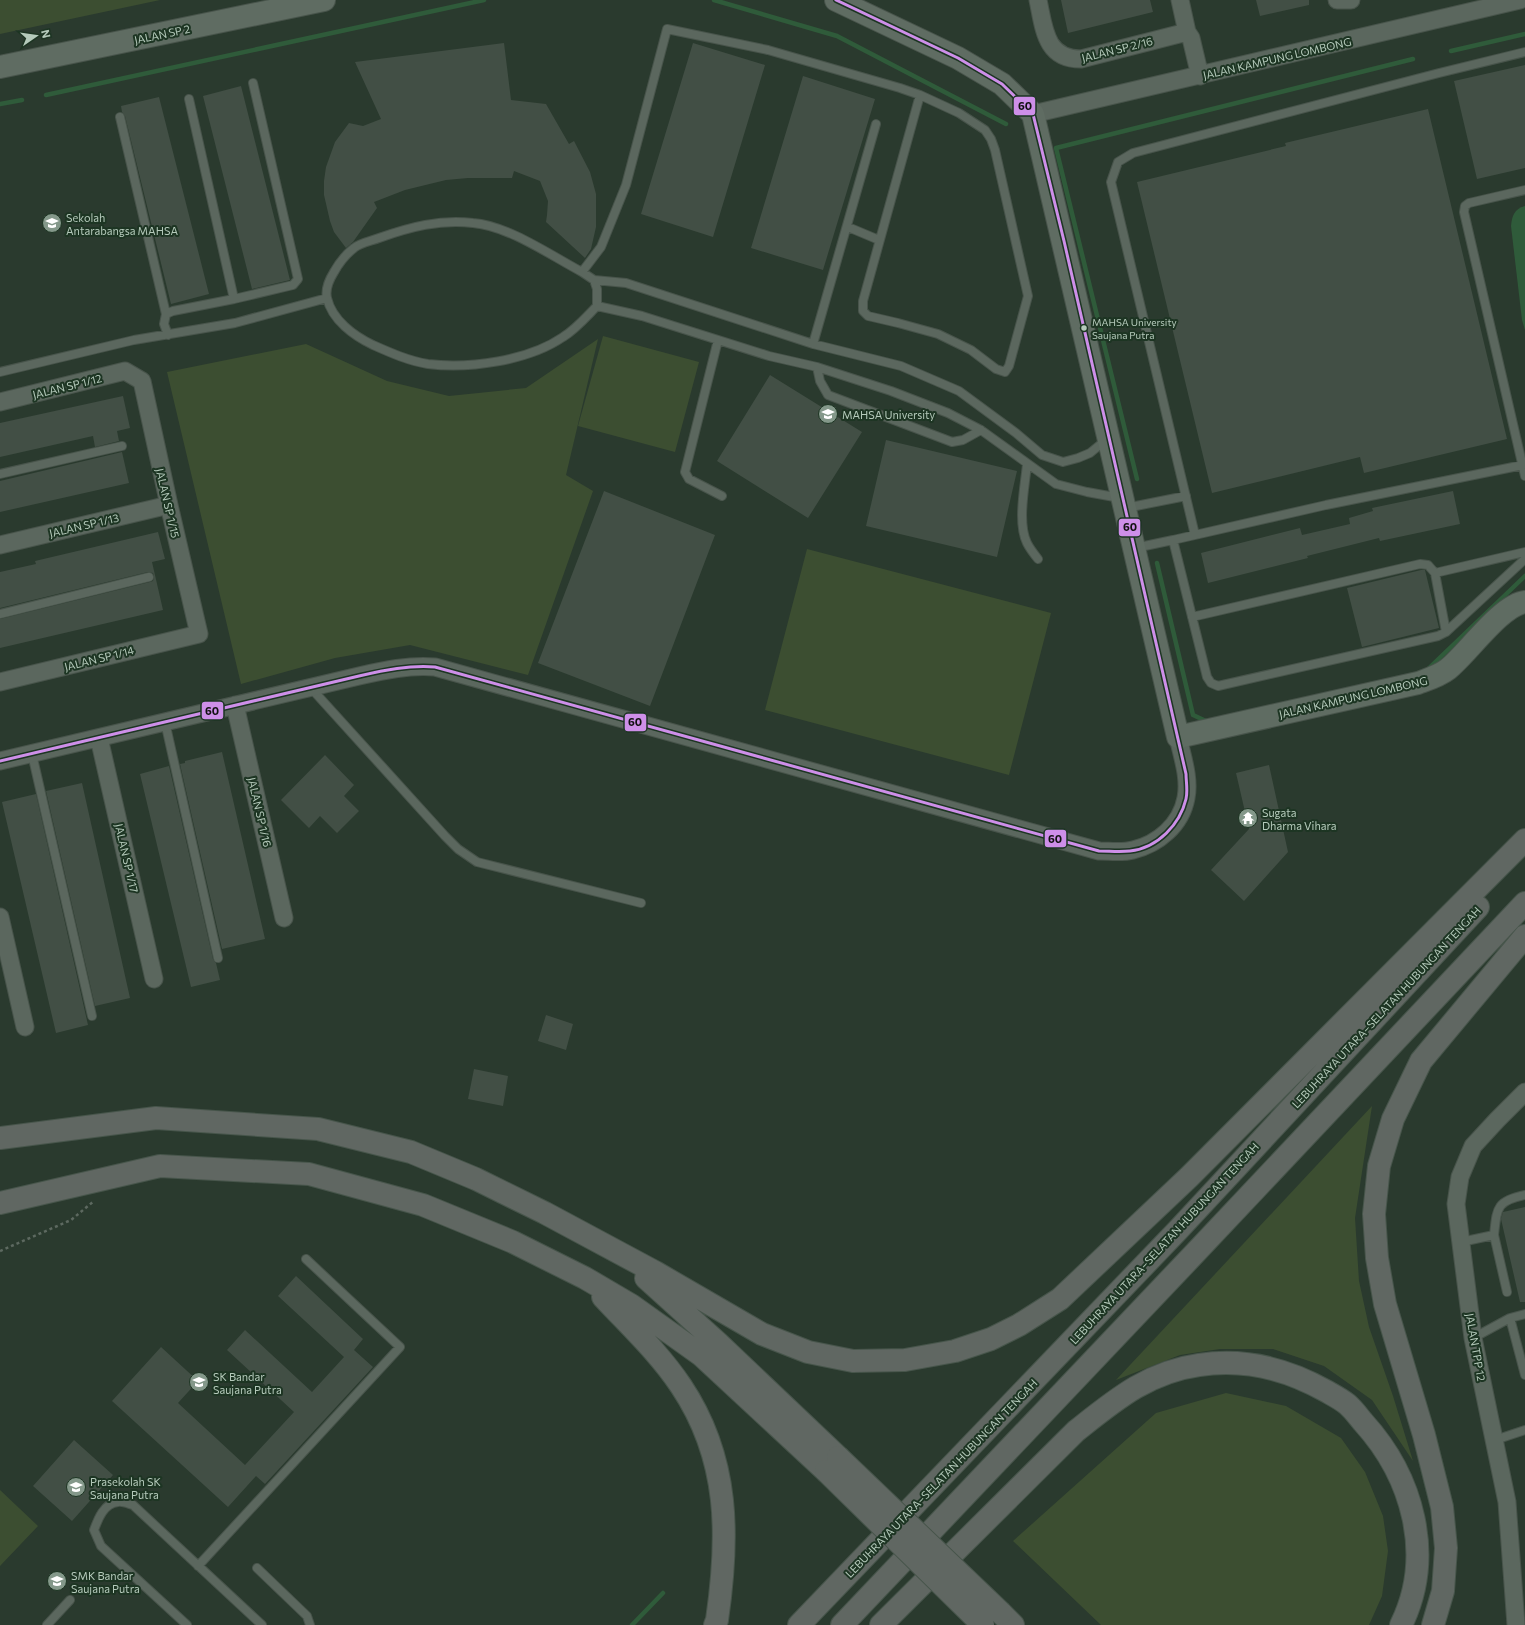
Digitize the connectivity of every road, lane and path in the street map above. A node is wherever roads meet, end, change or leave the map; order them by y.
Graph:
1 (324, 0) edge
2 (836, 0) edge
3 (1038, 0) edge
4 (1180, 0) edge
5 (1337, 0) edge
6 (1351, 0) edge
7 (1520, 0) edge
8 (1187, 32) junction
9 (1525, 52) edge
10 (0, 67) edge
11 (1200, 76) junction
12 (253, 84) dead end
13 (920, 95) junction
14 (189, 99) dead end
15 (1033, 114) junction
16 (120, 117) dead end
17 (876, 124) dead end
18 (1525, 190) edge
19 (848, 227) junction
20 (879, 240) junction
21 (582, 272) junction
22 (594, 280) junction
23 (327, 298) junction
24 (234, 299) junction
25 (597, 306) junction
26 (166, 314) junction
27 (168, 335) junction
28 (718, 340) junction
29 (813, 344) junction
30 (817, 367) junction
31 (0, 372) edge
32 (134, 375) joint
33 (0, 402) edge
34 (981, 430) junction
35 (1109, 438) junction
36 (122, 446) dead end
37 (1027, 464) junction
38 (1523, 465) junction
39 (0, 474) edge
40 (1525, 476) edge
41 (722, 496) dead end
42 (1186, 496) junction
43 (1124, 503) junction
44 (168, 505) junction
45 (1195, 535) junction
46 (1173, 540) junction
47 (0, 545) edge
48 (1135, 549) junction
49 (1525, 552) edge
50 (1038, 559) dead end
51 (1525, 559) edge
52 (1435, 573) junction
53 (149, 577) dead end
54 (1525, 602) edge
55 (0, 614) edge
56 (1192, 617) junction
57 (1446, 632) junction
58 (199, 634) joint
59 (0, 682) edge
60 (310, 687) junction
61 (235, 705) junction
62 (165, 722) junction
63 (1178, 737) junction
64 (99, 738) junction
65 (32, 754) junction
66 (0, 761) edge
67 (1525, 840) edge
68 (1525, 857) edge
69 (641, 903) dead end
70 (1525, 903) edge
71 (0, 917) edge
72 (284, 918) dead end
73 (1525, 936) edge
74 (218, 958) dead end
75 (154, 979) dead end
76 (92, 1016) dead end
77 (25, 1027) dead end
78 (1525, 1092) edge
79 (0, 1138) edge
80 (1525, 1195) edge
81 (94, 1201) dead end
82 (0, 1202) edge
83 (1494, 1235) junction
84 (1461, 1242) junction
85 (0, 1251) edge
86 (621, 1255) junction
87 (306, 1260) dead end
88 (585, 1278) junction
89 (1507, 1292) dead end
90 (1525, 1314) edge
91 (1510, 1318) junction
92 (1473, 1338) junction
93 (1525, 1375) edge
94 (1525, 1430) edge
95 (1495, 1440) junction
96 (832, 1464) junction
97 (198, 1566) junction
98 (257, 1568) dead end
99 (70, 1600) dead end
100 (999, 1621) edge
101 (47, 1625) edge
102 (187, 1625) edge
103 (262, 1625) edge
104 (310, 1625) edge
105 (715, 1625) edge
106 (799, 1625) edge
107 (842, 1625) edge
108 (881, 1625) edge
109 (1401, 1625) edge
110 (1433, 1625) edge
111 (1516, 1625) edge

1 - 10 street, JALAN SP 2
2 - 15 street
3 - 8 street, JALAN SP 2/16
4 - 8 street
5 - 6 street
7 - 11 street, JALAN KAMPUNG LOMBONG
8 - 11 street
9 - 42 lane
11 - 15 street, JALAN KAMPUNG LOMBONG
12 - 24 lane
13 - 20 lane
13 - 20 lane
13 - 21 lane
14 - 24 lane
15 - 35 street
16 - 26 lane
17 - 19 lane
18 - 38 lane
19 - 20 lane
19 - 29 lane
21 - 22 lane
21 - 23 lane
22 - 25 lane
22 - 29 lane
23 - 25 lane
23 - 27 lane
24 - 26 lane
25 - 28 lane
26 - 27 lane
27 - 31 lane
28 - 30 lane
28 - 41 lane
29 - 35 lane
30 - 34 lane
30 - 34 lane
32 - 33 street, JALAN SP 1/12
32 - 44 street, JALAN SP 1/15
34 - 37 lane
35 - 43 street
36 - 39 lane
37 - 43 lane
37 - 50 lane
38 - 40 lane
38 - 45 lane
42 - 43 lane
42 - 45 lane
43 - 48 street
44 - 47 street, JALAN SP 1/13
44 - 58 street, JALAN SP 1/15
45 - 46 lane
46 - 48 lane
46 - 56 lane
48 - 63 street
49 - 52 lane
51 - 57 lane
52 - 56 lane
52 - 57 lane
53 - 55 lane
54 - 63 street, JALAN KAMPUNG LOMBONG
56 - 57 lane
58 - 59 street, JALAN SP 1/14
60 - 61 street
60 - 63 street
60 - 69 lane
61 - 62 street
61 - 72 street, JALAN SP 1/16
62 - 64 street
62 - 74 lane
64 - 65 street
64 - 75 street, JALAN SP 1/17
65 - 66 street
65 - 76 lane
67 - 86 highway
68 - 106 highway, LEBUHRAYA UTARA–SELATAN HUBUNGAN TENGAH
70 - 107 highway
71 - 77 street
73 - 110 highway
78 - 84 street, JALAN TPP 12
79 - 86 highway
80 - 83 lane
81 - 85 path
82 - 88 highway
83 - 84 lane
83 - 89 lane
84 - 92 street, JALAN TPP 12
86 - 96 highway
87 - 97 lane
88 - 96 highway
88 - 105 highway
90 - 91 lane
91 - 92 lane
91 - 93 lane
92 - 95 street, JALAN TPP 12
94 - 95 lane
95 - 111 street, JALAN TPP 12
96 - 100 highway, bridge
97 - 102 lane
97 - 103 lane
98 - 104 lane
99 - 101 lane
108 - 109 highway

